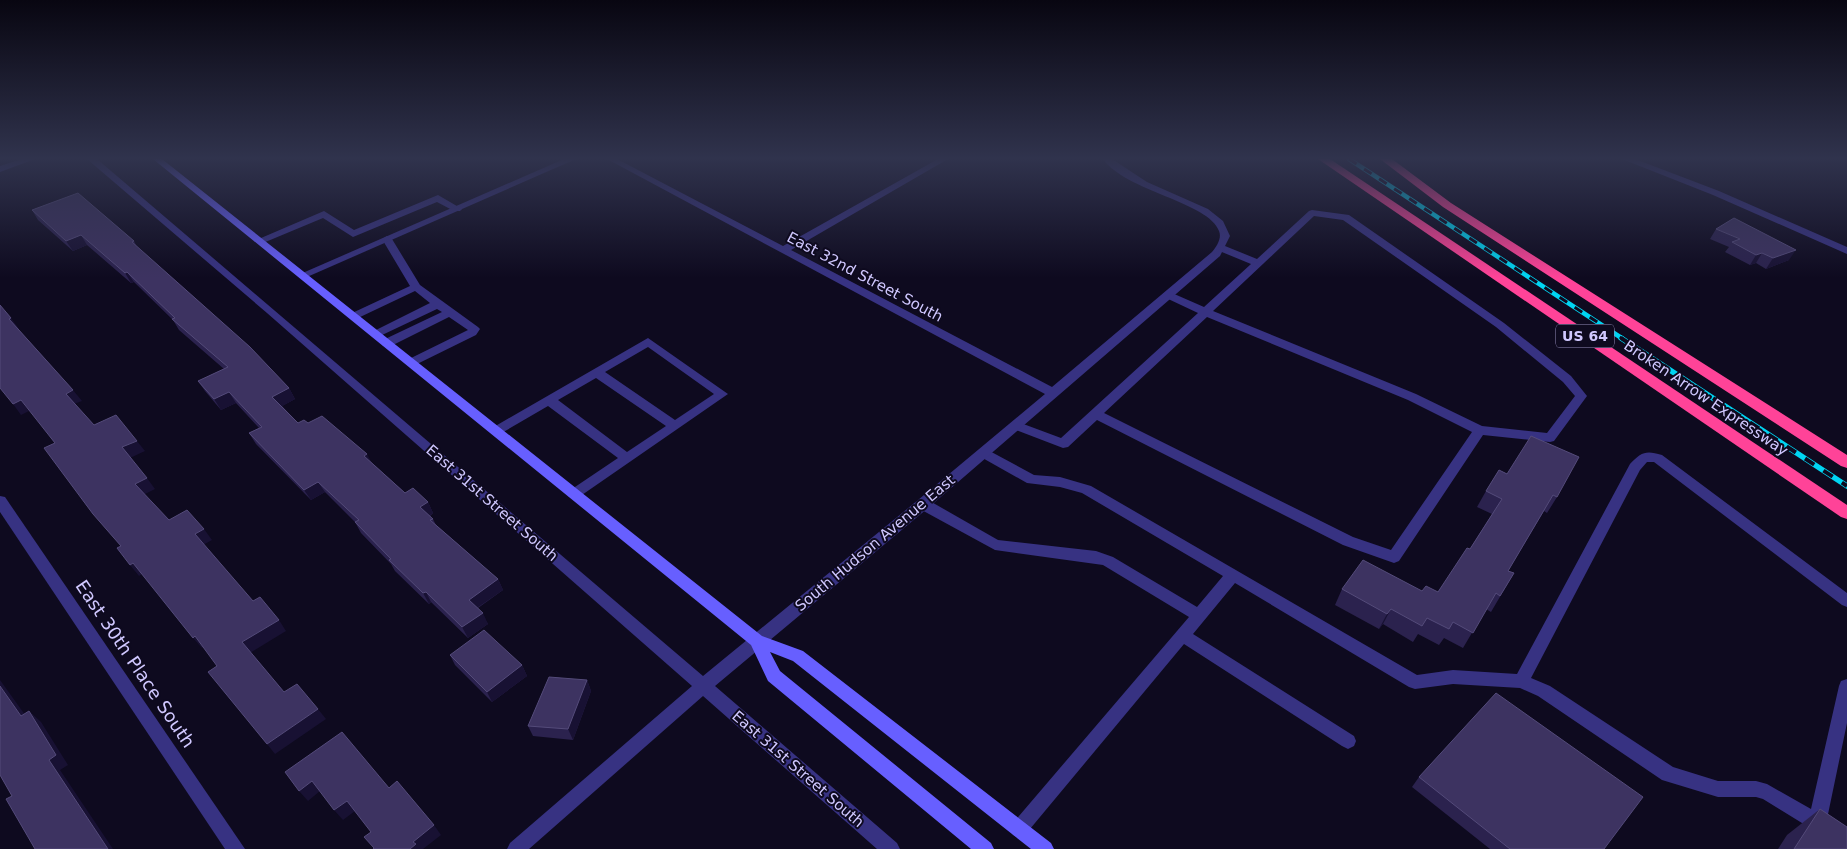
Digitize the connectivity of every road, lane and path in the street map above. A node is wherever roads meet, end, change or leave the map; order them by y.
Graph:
1 (139, 199) edge
2 (207, 199) edge
3 (437, 199) edge
4 (439, 199) edge
5 (481, 199) edge
6 (686, 199) edge
7 (874, 199) edge
8 (1175, 199) edge
9 (1381, 199) edge
10 (1438, 199) edge
11 (1729, 199) edge
12 (458, 209) junction
13 (387, 239) junction
14 (260, 240) junction
15 (1221, 248) junction
16 (784, 250) junction
17 (1847, 250) edge
18 (1258, 263) junction
19 (303, 276) junction
20 (416, 287) junction
21 (1168, 295) junction
22 (438, 304) junction
23 (450, 312) junction
24 (1205, 312) junction
25 (354, 316) junction
26 (376, 334) junction
27 (387, 343) junction
28 (411, 363) junction
29 (596, 372) junction
30 (1053, 393) junction
31 (549, 400) junction
32 (1096, 414) junction
33 (1016, 425) junction
34 (675, 426) junction
35 (1480, 430) junction
36 (496, 431) junction
37 (984, 452) junction
38 (627, 458) junction
39 (1847, 462) edge
40 (574, 494) junction
41 (0, 501) edge
42 (923, 504) junction
43 (1847, 514) edge
44 (1234, 575) junction
45 (1847, 601) edge
46 (1199, 615) junction
47 (1182, 635) junction
48 (758, 641) junction
49 (1521, 681) junction
50 (703, 686) junction
51 (1847, 686) edge
52 (1348, 741) dead end
53 (1817, 822) junction
54 (1019, 829) junction
55 (1847, 842) edge
56 (236, 849) edge
57 (516, 849) edge
58 (891, 849) edge
59 (985, 849) edge
60 (1045, 849) edge

1 - 50 street, East 31st Street South
2 - 14 main road
3 - 14 street
4 - 12 street
5 - 12 street
6 - 16 street, East 32nd Street South
7 - 16 street
8 - 15 street
9 - 43 highway, Broken Arrow Expressway / US 64
10 - 39 highway, Broken Arrow Expressway / US 64
11 - 17 street
12 - 13 street
13 - 19 street
13 - 20 street
14 - 19 main road
15 - 18 street
15 - 21 street, South Hudson Avenue East
16 - 30 street, East 32nd Street South
18 - 24 street
18 - 35 street
19 - 25 main road
20 - 22 street
20 - 25 street
21 - 24 street
21 - 30 street, South Hudson Avenue East
22 - 23 street
22 - 26 street
23 - 27 street
23 - 28 street
24 - 32 street
24 - 35 street
25 - 26 main road
26 - 27 main road
27 - 28 main road
28 - 36 main road
29 - 31 street
29 - 34 street
29 - 34 street
30 - 33 street, South Hudson Avenue East
31 - 36 street
31 - 38 street
32 - 33 street
32 - 35 street
33 - 37 street, South Hudson Avenue East
34 - 38 street
36 - 40 main road
37 - 42 street, South Hudson Avenue East
37 - 44 street
38 - 40 street
40 - 48 main road
41 - 56 street, East 30th Place South
42 - 46 street
42 - 48 street, South Hudson Avenue East
44 - 46 street
44 - 49 street
45 - 49 street
46 - 47 street
47 - 52 street
47 - 54 street
48 - 50 street, South Hudson Avenue East
48 - 54 main road
48 - 59 main road
49 - 53 street
50 - 57 street, South Hudson Avenue East
50 - 58 street, East 31st Street South
51 - 53 street
53 - 55 street
54 - 60 main road

